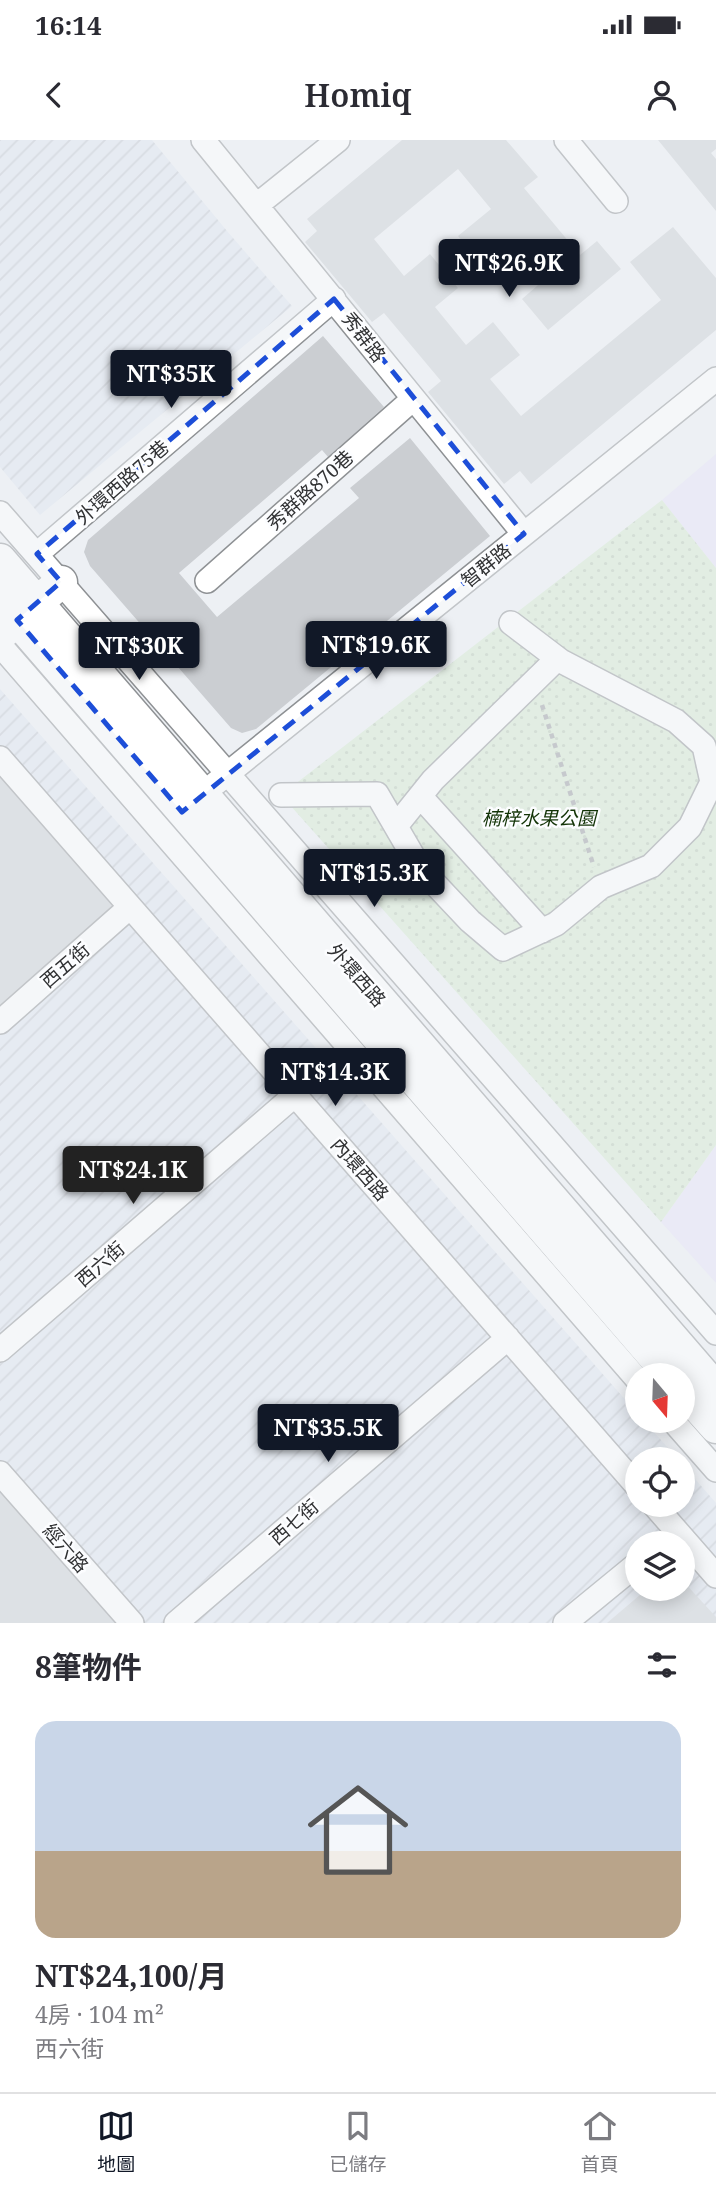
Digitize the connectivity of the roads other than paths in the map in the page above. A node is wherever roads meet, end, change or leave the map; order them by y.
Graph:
1 (203, 140) edge
2 (338, 140) edge
3 (566, 140) edge
4 (617, 201) dead end
5 (257, 205) junction
6 (334, 299) junction
7 (716, 379) edge
8 (413, 399) junction
9 (0, 513) edge
10 (524, 534) junction
11 (37, 554) junction
12 (0, 560) edge
13 (207, 581) dead end
14 (61, 582) junction
15 (11, 620) edge
16 (510, 623) dead end
17 (557, 659) junction
18 (0, 758) edge
19 (227, 773) junction
20 (281, 795) dead end
21 (420, 796) junction
22 (181, 813) junction
23 (396, 825) junction
24 (130, 907) junction
25 (542, 931) junction
26 (0, 1022) edge
27 (295, 1095) junction
28 (716, 1333) edge
29 (508, 1338) junction
30 (0, 1350) edge
31 (660, 1363) edge
32 (625, 1364) edge
33 (716, 1389) edge
34 (695, 1404) edge
35 (716, 1427) edge
36 (684, 1433) edge
37 (716, 1469) edge
38 (625, 1472) edge
39 (0, 1473) edge
40 (695, 1559) edge
41 (625, 1574) edge
42 (716, 1576) edge
43 (132, 1623) edge
44 (176, 1623) edge
45 (565, 1623) edge

1 - 5 street, 秀群路
2 - 5 street
3 - 4 street
5 - 6 street, 秀群路
6 - 8 street, 秀群路
6 - 11 street, 外環西路75巷
7 - 10 street, 智群路
8 - 10 street, 秀群路
8 - 13 street, 秀群路870巷
9 - 11 street, 外環西路
10 - 19 street, 智群路
11 - 14 street, 外環西路
12 - 15 street, 外環西路
14 - 15 street
14 - 19 street, 外環西路
15 - 22 street, 外環西路
16 - 17 street
17 - 21 street
17 - 25 street
18 - 24 street, 內環西路
19 - 22 street, 智群路
19 - 28 street, 外環西路
20 - 23 street
21 - 23 street
21 - 25 street
22 - 31 street, 外環西路
22 - 32 street, 外環西路
22 - 33 street, 外環西路
23 - 25 street
24 - 26 street, 西五街
24 - 27 street, 內環西路
27 - 29 street, 內環西路
27 - 30 street, 西六街
29 - 38 street, 內環西路
29 - 44 street, 西七街
34 - 35 street
36 - 37 street
39 - 43 street, 經六路
40 - 42 street
41 - 45 street

